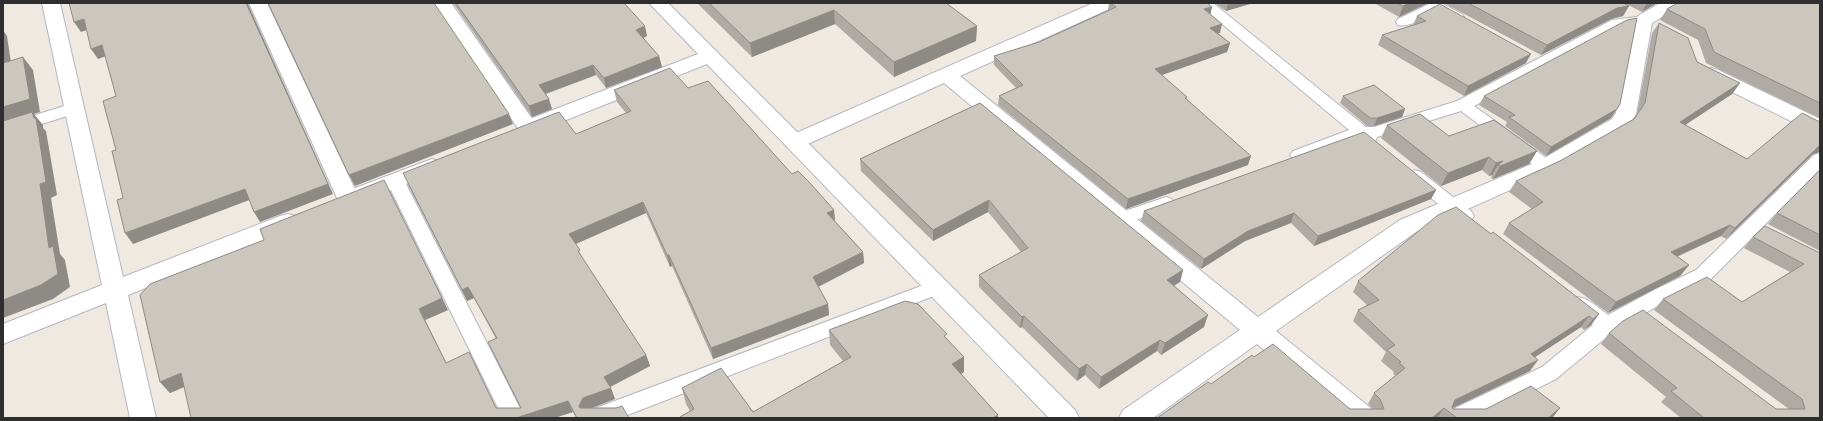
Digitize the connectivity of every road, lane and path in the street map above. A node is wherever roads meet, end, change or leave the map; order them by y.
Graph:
1 (51, 3) edge
2 (258, 3) edge
3 (442, 3) edge
4 (658, 3) edge
5 (1108, 3) edge
6 (1204, 3) edge
7 (1673, 3) edge
8 (1623, 10) edge
9 (1644, 20) junction
10 (1403, 22) dead end
11 (1469, 24) edge
12 (1664, 31) edge
13 (710, 56) junction
14 (1697, 67) edge
15 (947, 75) junction
16 (1463, 105) junction
17 (74, 108) junction
18 (1818, 122) edge
19 (528, 128) junction
20 (3, 131) edge
21 (1361, 132) junction
22 (506, 136) edge
23 (794, 142) junction
24 (1380, 147) edge
25 (1287, 159) edge
26 (1820, 159) edge
27 (447, 160) edge
28 (1546, 166) junction
29 (1404, 167) edge
30 (396, 180) junction
31 (1182, 197) edge
32 (1452, 206) junction
33 (304, 216) edge
34 (1122, 219) junction
35 (1477, 225) edge
36 (937, 287) junction
37 (116, 290) junction
38 (1564, 292) edge
39 (1635, 309) junction
40 (1654, 324) edge
41 (1607, 325) junction
42 (1257, 331) junction
43 (3, 334) edge
44 (143, 418) edge
45 (514, 418) edge
46 (596, 418) edge
47 (1066, 418) edge
48 (1132, 418) edge
49 (1364, 418) edge
50 (1456, 418) edge

1 - 17 street
2 - 30 street
3 - 19 street
4 - 13 street
5 - 15 street
6 - 21 lane
7 - 9 street
8 - 9 lane
9 - 12 street
9 - 16 lane
9 - 28 street
10 - 11 lane
13 - 19 street
13 - 23 street
14 - 18 street
15 - 23 street
15 - 34 street
16 - 21 lane
16 - 28 lane
17 - 20 lane
17 - 37 street
19 - 22 street
21 - 24 lane
21 - 25 lane
23 - 36 street
26 - 39 lane
27 - 30 street
28 - 32 street
29 - 32 lane
30 - 45 lane
31 - 34 lane
32 - 35 lane
32 - 42 street
33 - 37 street
34 - 42 street
36 - 46 lane
36 - 47 street
37 - 43 street
37 - 44 street
38 - 41 lane
39 - 40 lane
39 - 41 lane
41 - 50 lane
42 - 48 street
42 - 49 street

